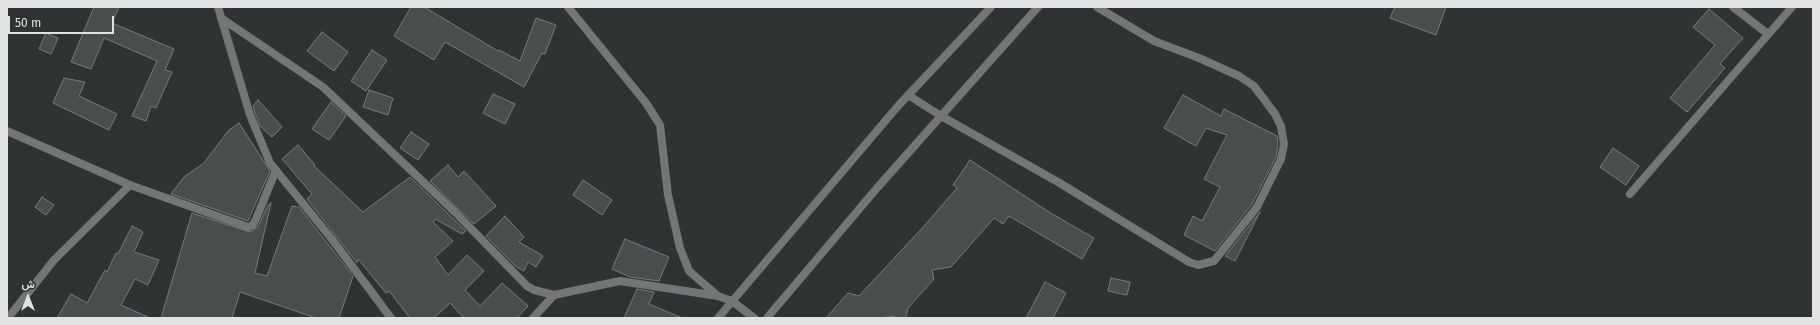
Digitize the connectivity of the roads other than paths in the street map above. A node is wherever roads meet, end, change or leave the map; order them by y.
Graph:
1 (218, 7) edge
2 (568, 7) edge
3 (991, 7) edge
4 (1038, 7) edge
5 (1098, 7) edge
6 (1733, 7) edge
7 (1792, 7) edge
8 (220, 18) junction
9 (1768, 34) junction
10 (908, 95) junction
11 (941, 116) junction
12 (7, 131) edge
13 (276, 170) junction
14 (130, 185) junction
15 (1630, 194) dead end
16 (554, 295) junction
17 (718, 296) junction
18 (732, 301) junction
19 (8, 318) edge
20 (390, 318) edge
21 (532, 318) edge
22 (718, 318) edge
23 (754, 318) edge
24 (767, 318) edge

1 - 8 street
2 - 17 street
3 - 10 street
4 - 11 street
5 - 11 street
6 - 9 street
7 - 9 street
8 - 13 street
8 - 16 street
9 - 15 street
10 - 11 street
10 - 18 street
11 - 24 street
12 - 14 street
13 - 14 street
13 - 20 street
14 - 19 street
16 - 17 street
16 - 21 street
17 - 18 street
18 - 22 street
18 - 23 street

